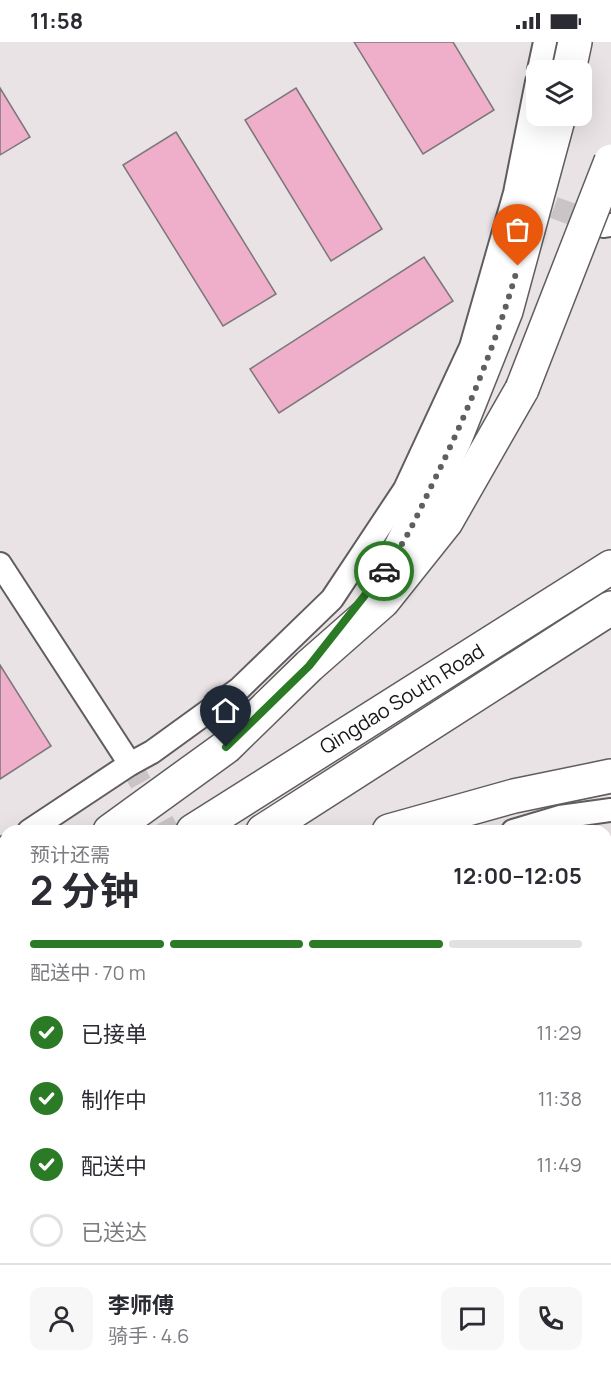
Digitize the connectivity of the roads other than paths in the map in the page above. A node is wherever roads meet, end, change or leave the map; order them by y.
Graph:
1 (545, 42) edge
2 (575, 42) edge
3 (541, 60) edge
4 (571, 60) edge
5 (528, 126) edge
6 (556, 126) edge
7 (611, 161) edge
8 (0, 564) edge
9 (611, 567) edge
10 (611, 609) edge
11 (309, 666) junction
12 (130, 764) junction
13 (611, 776) edge
14 (611, 810) edge
15 (39, 825) edge
16 (118, 825) edge
17 (202, 825) edge
18 (271, 825) edge
19 (410, 825) edge
20 (533, 825) edge

1 - 3 street
2 - 4 main road
5 - 12 street
6 - 11 main road
7 - 11 main road, bridge
8 - 12 street
9 - 17 main road, Qingdao South Road
10 - 18 main road, Qingdao South Road
11 - 16 main road
12 - 15 street
13 - 19 main road
14 - 20 street

